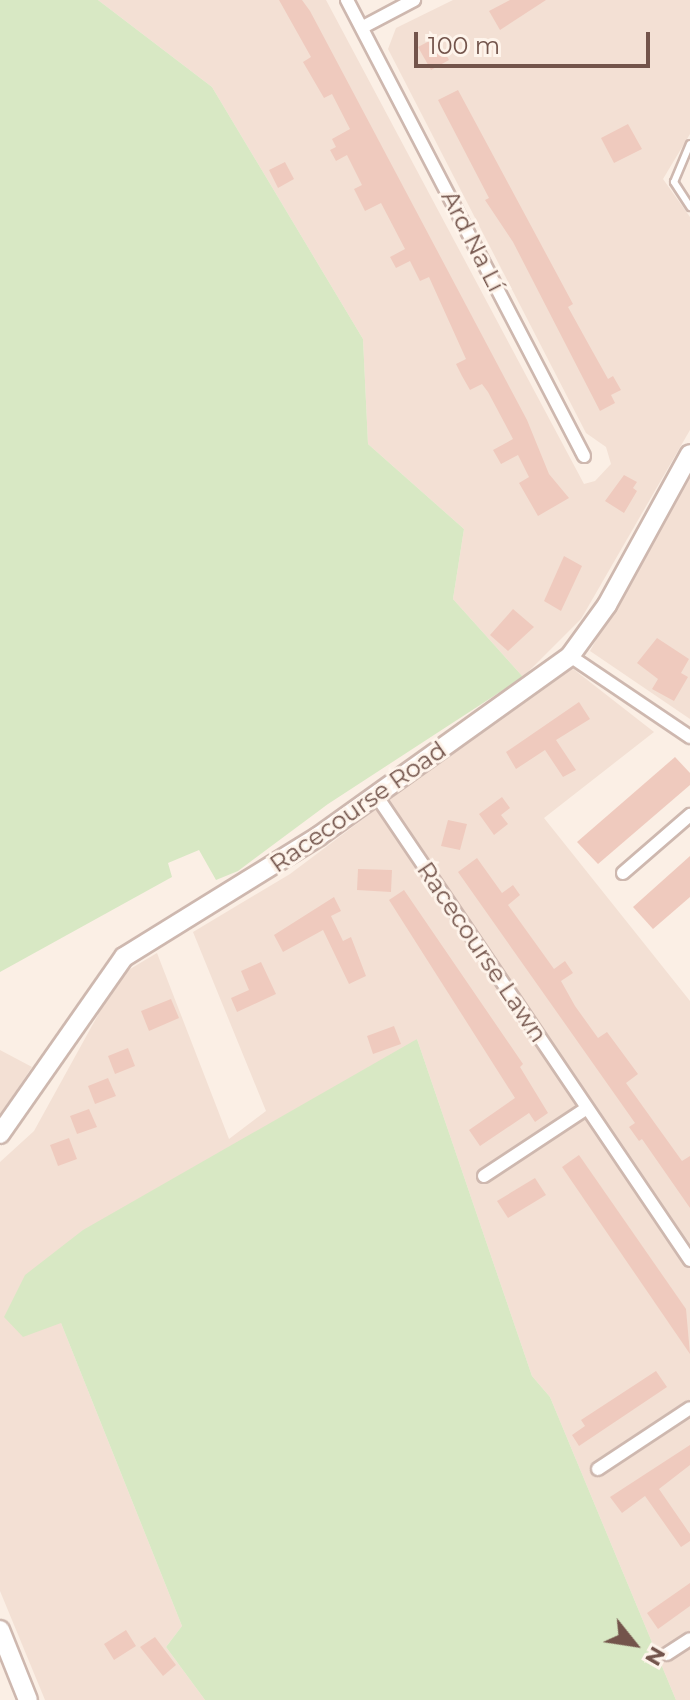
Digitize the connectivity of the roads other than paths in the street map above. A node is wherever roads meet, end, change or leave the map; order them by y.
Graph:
1 (347, 0) edge
2 (414, 0) edge
3 (363, 27) junction
4 (690, 144) edge
5 (690, 207) edge
6 (690, 454) edge
7 (584, 456) dead end
8 (570, 656) junction
9 (690, 737) edge
10 (376, 795) junction
11 (690, 815) edge
12 (623, 873) dead end
13 (587, 1108) junction
14 (0, 1134) edge
15 (484, 1176) dead end
16 (690, 1260) edge
17 (690, 1408) edge
18 (598, 1469) dead end
19 (0, 1630) edge
20 (690, 1639) edge
21 (667, 1654) dead end
22 (28, 1700) edge

1 - 3 street, Ard Na Lí
2 - 3 street
3 - 7 street, Ard Na Lí
4 - 5 lane
6 - 8 street, Racecourse Road
8 - 9 street
8 - 10 street, Racecourse Road
10 - 13 street, Racecourse Lawn
10 - 14 street, Racecourse Road
11 - 12 street
13 - 15 street
13 - 16 street, Racecourse Lawn
17 - 18 street
19 - 22 street
20 - 21 street

